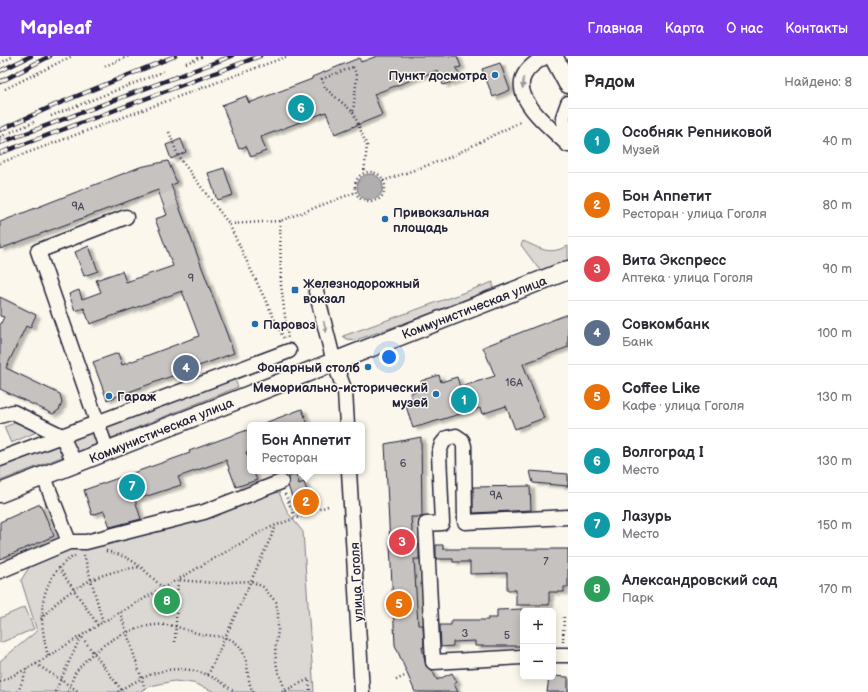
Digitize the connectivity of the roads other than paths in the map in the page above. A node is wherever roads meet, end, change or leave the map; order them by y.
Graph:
1 (547, 56) edge
2 (553, 56) edge
3 (568, 84) edge
4 (568, 103) edge
5 (568, 142) edge
6 (568, 145) edge
7 (126, 218) dead end
8 (568, 270) edge
9 (316, 291) dead end
10 (289, 351) road end
11 (334, 362) junction
12 (0, 416) edge
13 (97, 422) junction
14 (347, 422) edge
15 (62, 436) junction
16 (107, 452) junction
17 (0, 459) edge
18 (75, 464) junction
19 (350, 474) edge
20 (44, 477) junction
21 (280, 482) road end
22 (0, 493) edge
23 (568, 517) edge
24 (69, 542) junction
25 (0, 571) edge
26 (520, 657) edge
27 (362, 692) edge

1 -> 6 street
2 - 3 main road
4 - 5 street
7 - 13 street
8 - 11 main road, Коммунистическая улица
9 -> 11 street
10 - 13 street
11 - 14 street
11 - 16 main road, Коммунистическая улица
12 - 15 street
13 - 15 street
13 - 16 street
15 - 17 street
15 - 18 street
16 - 18 main road, Коммунистическая улица
18 - 20 main road, Коммунистическая улица
19 - 27 street, улица Гоголя
20 - 22 main road, Коммунистическая улица
20 - 24 street
21 - 24 street
23 - 26 street
24 - 25 street

